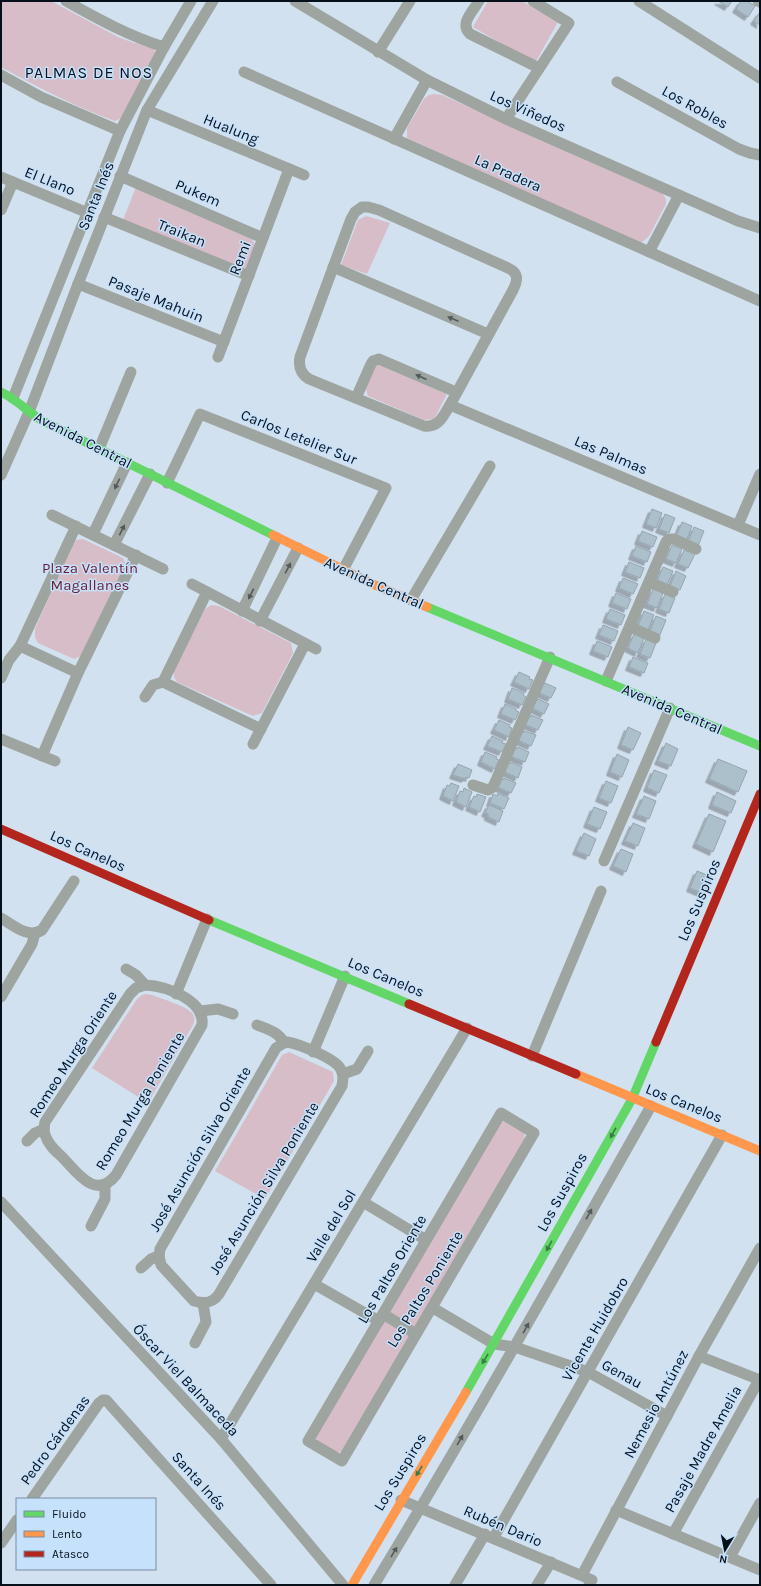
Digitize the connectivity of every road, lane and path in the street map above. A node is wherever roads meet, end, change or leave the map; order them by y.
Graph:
1 (66, 1) edge
2 (191, 1) edge
3 (213, 1) edge
4 (294, 1) edge
5 (410, 1) edge
6 (479, 1) edge
7 (533, 1) edge
8 (639, 1) edge
9 (164, 47) junction
10 (378, 52) junction
11 (539, 68) junction
12 (244, 72) dead end
13 (1, 75) edge
14 (760, 78) edge
15 (427, 80) junction
16 (617, 82) dead end
17 (147, 110) junction
18 (506, 119) junction
19 (120, 131) junction
20 (394, 139) junction
21 (760, 155) edge
22 (289, 169) junction
23 (304, 175) dead end
24 (120, 176) junction
25 (1, 177) edge
26 (13, 182) junction
27 (679, 195) junction
28 (1, 210) edge
29 (88, 212) junction
30 (104, 217) junction
31 (760, 228) edge
32 (263, 238) junction
33 (649, 252) junction
34 (333, 267) junction
35 (249, 276) junction
36 (78, 284) junction
37 (760, 301) edge
38 (488, 334) junction
39 (224, 342) junction
40 (218, 358) dead end
41 (131, 372) dead end
42 (1, 392) edge
43 (456, 392) junction
44 (13, 398) junction
45 (356, 398) junction
46 (450, 405) junction
47 (29, 412) junction
48 (99, 449) junction
49 (127, 463) junction
50 (490, 466) dead end
51 (150, 474) junction
52 (760, 474) edge
53 (1, 475) edge
54 (167, 483) junction
55 (52, 515) dead end
56 (738, 525) junction
57 (76, 526) junction
58 (93, 534) junction
59 (760, 534) edge
60 (277, 538) junction
61 (114, 545) junction
62 (298, 548) junction
63 (696, 549) dead end
64 (136, 555) junction
65 (163, 569) dead end
66 (343, 570) junction
67 (649, 582) junction
68 (192, 584) dead end
69 (207, 592) junction
70 (673, 592) dead end
71 (412, 600) junction
72 (242, 611) junction
73 (260, 621) junction
74 (630, 627) junction
75 (655, 638) dead end
76 (305, 644) junction
77 (20, 646) junction
78 (316, 649) dead end
79 (550, 657) junction
80 (78, 673) junction
81 (1, 678) edge
82 (606, 681) junction
83 (162, 682) junction
84 (145, 697) dead end
85 (670, 708) junction
86 (261, 729) junction
87 (1, 738) edge
88 (253, 744) dead end
89 (760, 746) edge
90 (42, 756) junction
91 (55, 761) dead end
92 (473, 785) dead end
93 (760, 794) edge
94 (1, 830) edge
95 (604, 861) dead end
96 (74, 881) dead end
97 (602, 891) dead end
98 (1, 918) edge
99 (208, 919) junction
100 (35, 933) junction
101 (126, 969) dead end
102 (345, 976) junction
103 (145, 985) junction
104 (176, 994) junction
105 (1, 997) edge
106 (200, 1011) junction
107 (233, 1014) dead end
108 (256, 1024) dead end
109 (467, 1028) junction
110 (284, 1043) junction
111 (368, 1051) dead end
112 (313, 1052) junction
113 (532, 1056) junction
114 (343, 1074) junction
115 (632, 1099) junction
116 (650, 1106) junction
117 (501, 1113) joint
118 (44, 1129) junction
119 (722, 1135) junction
120 (27, 1141) dead end
121 (760, 1152) edge
122 (105, 1184) junction
123 (1, 1202) edge
124 (363, 1202) junction
125 (91, 1226) dead end
126 (426, 1240) junction
127 (760, 1248) edge
128 (159, 1256) junction
129 (141, 1268) dead end
130 (314, 1284) junction
131 (203, 1303) junction
132 (433, 1308) junction
133 (381, 1317) junction
134 (416, 1334) junction
135 (196, 1343) dead end
136 (494, 1344) junction
137 (515, 1347) junction
138 (699, 1356) junction
139 (588, 1372) junction
140 (759, 1380) edge
141 (104, 1400) joint
142 (667, 1416) junction
143 (221, 1440) junction
144 (342, 1461) joint
145 (33, 1498) edge
146 (401, 1500) junction
147 (760, 1503) edge
148 (421, 1508) junction
149 (616, 1510) junction
150 (16, 1521) edge
151 (673, 1534) junction
152 (490, 1536) junction
153 (1, 1543) edge
154 (730, 1557) junction
155 (551, 1562) junction
156 (760, 1570) edge
157 (582, 1575) junction
158 (591, 1582) edge
159 (271, 1585) edge
160 (344, 1585) edge
161 (352, 1585) edge
162 (374, 1585) edge
163 (455, 1585) edge
164 (537, 1585) edge

1 - 9 street
2 - 9 street, Santa Inés
3 - 17 street, Santa Inés
4 - 10 street, Los Viñedos
5 - 10 street
6 - 11 street
7 - 11 street
8 - 14 street
9 - 19 street, Santa Inés
10 - 15 street, Los Viñedos
11 - 18 street
12 - 20 street, La Pradera
13 - 19 street
15 - 18 street, Los Viñedos
15 - 20 street
16 - 21 street, Los Robles
17 - 22 street, Hualung
17 - 24 street, Santa Inés
18 - 27 street, Los Viñedos
19 - 29 street, Santa Inés
20 - 33 street, La Pradera
22 - 23 street, Hualung
22 - 32 street, Remi
24 - 30 street, Santa Inés
24 - 32 street, Pukem
25 - 26 street, El Llano
26 - 28 street
26 - 29 street, El Llano
27 - 31 street, Los Viñedos
27 - 33 street
29 - 44 street, Santa Inés
30 - 35 street, Traikan
30 - 36 street, Santa Inés
32 - 35 street, Remi
33 - 37 street, La Pradera
38 -> 34 street
34 - 38 street
34 - 45 street
35 - 39 street, Remi
36 - 39 street, Pasaje Mahuin
36 - 47 street, Santa Inés
38 - 43 street
39 - 40 street, Remi
41 - 48 street
42 - 44 street, Avenida Central
43 -> 45 street
43 - 46 street
44 - 47 street, Avenida Central
45 - 46 street
46 - 56 street, Las Palmas
47 - 48 street, Avenida Central
47 - 53 street, Santa Inés
48 - 49 street, Avenida Central
49 - 51 street, Avenida Central
49 -> 58 street
50 - 71 street
51 - 54 street, Avenida Central
61 -> 51 street
52 - 56 street
54 - 60 street, Avenida Central
54 - 66 street, Carlos Letelier Sur
55 - 57 street
56 - 59 street, Las Palmas
57 - 58 street
57 - 77 street
58 - 61 street
60 - 62 street, Avenida Central
60 -> 72 street
61 - 64 street
62 - 66 street, Avenida Central
73 -> 62 street
63 - 67 street
64 - 65 street
64 - 80 street
66 - 71 street, Avenida Central
67 - 70 street
67 - 74 street
68 - 69 street
69 - 72 street
69 - 83 street
71 - 79 street, Avenida Central
72 - 73 street
73 - 76 street
74 - 75 street
74 - 82 street
76 - 78 street
76 - 86 street
77 - 80 street
77 - 81 street
79 - 82 street, Avenida Central
79 - 92 street
80 - 90 street
82 - 85 street, Avenida Central
83 - 84 street
83 - 86 street
85 - 89 street, Avenida Central
85 - 95 street
86 - 88 street
87 - 90 street
90 - 91 street
93 - 115 street, Los Suspiros
94 - 99 street, Los Canelos
96 - 100 street
97 - 113 street
98 - 100 street
99 - 102 street, Los Canelos
99 - 104 street
100 - 105 street
101 - 103 street
102 - 109 street, Los Canelos
102 - 112 street
103 - 104 street
103 - 118 street, Romeo Murga Oriente
104 - 106 street
106 - 107 street
106 - 122 street, Romeo Murga Poniente
108 - 110 street
109 - 113 street, Los Canelos
109 - 124 street, Valle del Sol
110 - 112 street
110 - 128 street, José Asunción Silva Oriente
111 - 114 street
112 - 114 street
113 - 115 street, Los Canelos
114 - 131 street, José Asunción Silva Poniente
115 - 116 street, Los Canelos
115 -> 136 street, Los Suspiros
116 - 119 street, Los Canelos
137 -> 116 street
117 - 126 street, Los Paltos Oriente
117 - 132 street, Los Paltos Poniente
118 - 120 street, Romeo Murga Oriente
118 - 122 street
119 - 121 street, Los Canelos
119 - 139 street, Vicente Huidobro
122 - 125 street, Romeo Murga Poniente
123 - 143 street, Óscar Viel Balmaceda
124 - 126 street
124 - 130 street, Valle del Sol
126 - 133 street, Los Paltos Oriente
127 - 138 street, Nemesio Antúnez
128 - 129 street, José Asunción Silva Oriente
128 - 131 street
130 - 133 street
130 - 143 street, Valle del Sol
131 - 135 street
132 - 134 street, Los Paltos Poniente
132 - 136 street
133 - 134 street
133 - 144 street, Los Paltos Oriente
134 - 144 street, Los Paltos Poniente
136 - 137 street, Genau
136 -> 146 street, Los Suspiros
137 - 139 street, Genau
148 -> 137 street
138 - 140 street
138 - 142 street, Nemesio Antúnez
139 - 142 street, Genau
139 - 152 street, Vicente Huidobro
140 - 151 street, Pasaje Madre Amelia
141 - 145 street, Pedro Cárdenas
141 - 159 street, Santa Inés
142 - 149 street, Nemesio Antúnez
143 - 160 street, Óscar Viel Balmaceda
146 - 148 street, Rubén Dario
146 - 161 street, Los Suspiros
147 - 154 street
148 - 152 street, Rubén Dario
162 -> 148 street
149 - 151 street
149 - 157 street, Nemesio Antúnez
150 - 153 street
151 - 154 street
152 - 155 street, Rubén Dario
152 - 163 street, Vicente Huidobro
154 - 156 street
155 - 157 street, Rubén Dario
155 - 164 street
157 - 158 street, Rubén Dario

